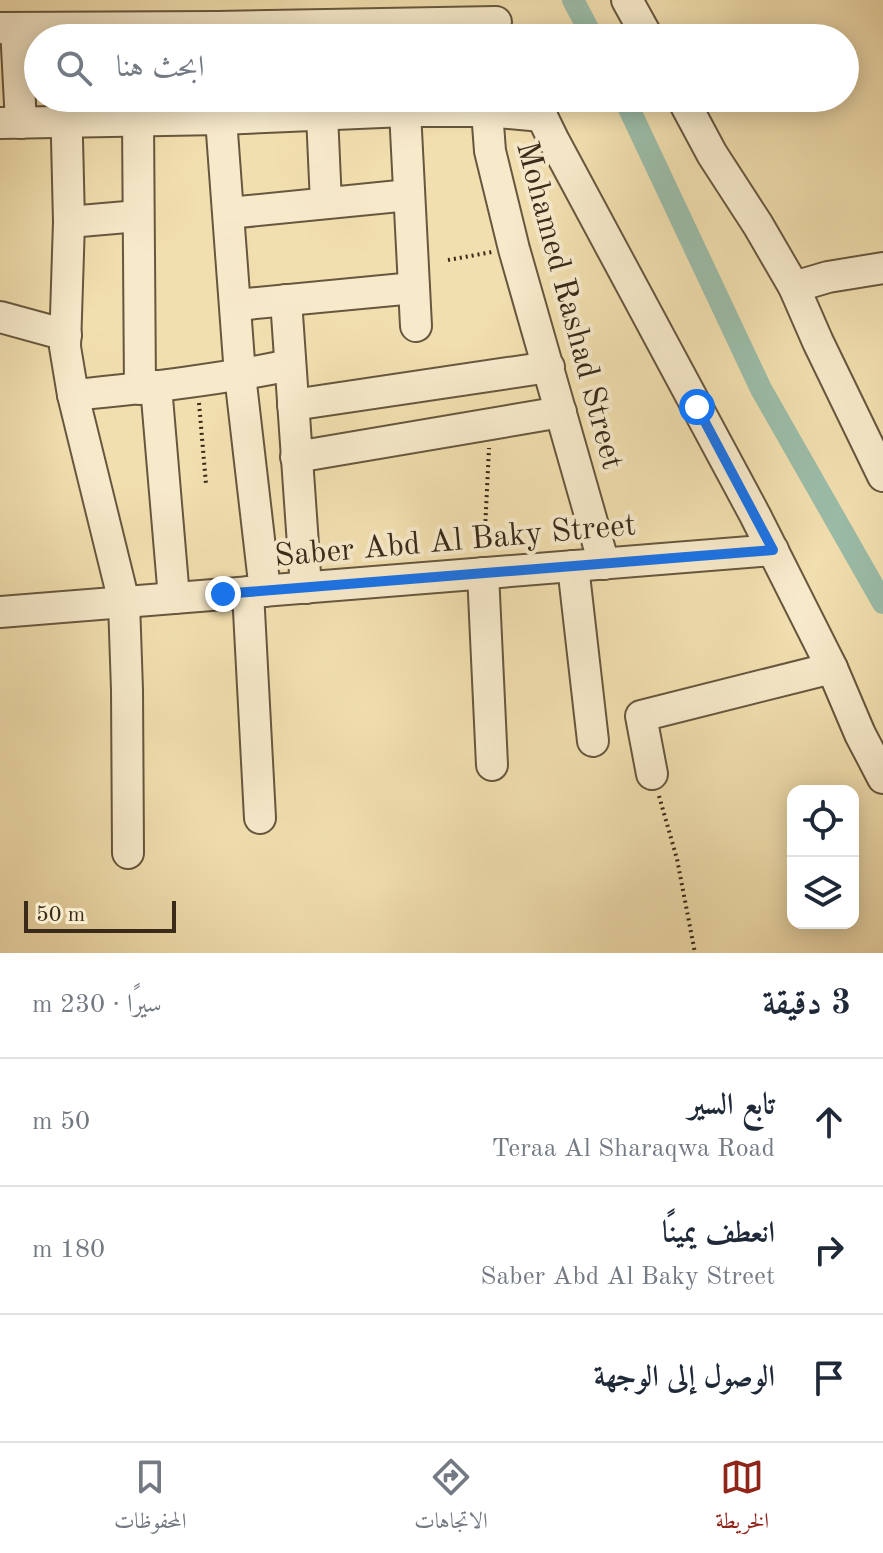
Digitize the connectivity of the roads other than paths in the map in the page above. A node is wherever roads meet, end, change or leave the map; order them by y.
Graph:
1 (627, 0) edge
2 (494, 20) edge
3 (423, 24) edge
4 (640, 24) edge
5 (8, 28) edge
6 (58, 112) edge
7 (67, 112) edge
8 (81, 112) edge
9 (260, 112) edge
10 (309, 112) edge
11 (384, 112) edge
12 (405, 112) edge
13 (487, 112) edge
14 (541, 112) edge
15 (690, 112) edge
16 (322, 115) junction
17 (221, 119) junction
18 (138, 120) junction
19 (10, 123) edge
20 (409, 195) junction
21 (326, 203) junction
22 (229, 213) junction
23 (138, 216) junction
24 (69, 222) junction
25 (883, 268) edge
26 (794, 287) junction
27 (414, 288) junction
28 (286, 300) junction
29 (236, 305) junction
30 (0, 317) edge
31 (416, 326) dead end
32 (66, 335) junction
33 (290, 365) junction
34 (549, 367) junction
35 (240, 375) junction
36 (148, 388) junction
37 (73, 395) junction
38 (293, 405) junction
39 (561, 412) junction
40 (296, 457) junction
41 (883, 476) edge
42 (773, 550) junction
43 (604, 564) junction
44 (573, 566) junction
45 (483, 573) junction
46 (306, 588) junction
47 (256, 591) junction
48 (174, 598) junction
49 (124, 602) junction
50 (0, 612) edge
51 (832, 668) junction
52 (593, 741) dead end
53 (492, 765) dead end
54 (652, 774) road end
55 (883, 778) edge
56 (260, 818) dead end
57 (128, 853) dead end

1 - 4 street
2 - 3 street
5 - 19 street
6 - 19 street
7 - 24 street
8 - 18 street
9 - 17 street
10 - 16 street
11 - 16 street
12 - 20 street
13 - 34 street, Mohamed Rashad Street
14 - 42 street
15 - 26 street
16 - 21 street
17 - 18 street
17 - 22 street
18 - 23 street
20 - 21 street
20 - 27 street
21 - 22 street
22 - 29 street
23 - 24 street
23 - 36 street
24 - 32 street
25 - 26 street
26 - 41 street
27 - 28 street
27 - 31 street
28 - 29 street
28 - 33 street
29 - 35 street
30 - 32 street
32 - 37 street
33 - 35 street
33 - 38 street
34 - 38 street
34 - 39 street, Mohamed Rashad Street
35 - 36 street
35 - 47 street
36 - 37 street
36 - 48 street
37 - 49 street
38 - 40 street
39 - 40 street
39 - 43 street, Mohamed Rashad Street
40 - 46 street
42 - 43 street, Saber Abd Al Baky Street
42 - 51 street
43 - 44 street, Saber Abd Al Baky Street
44 - 45 street, Saber Abd Al Baky Street
44 - 52 street
45 - 46 street, Saber Abd Al Baky Street
45 - 53 street
46 - 47 street, Saber Abd Al Baky Street
47 - 48 street, Saber Abd Al Baky Street
47 - 56 street
48 - 49 street, Saber Abd Al Baky Street
49 - 50 street, Saber Abd Al Baky Street
49 - 57 street
51 - 54 street
51 - 55 street

